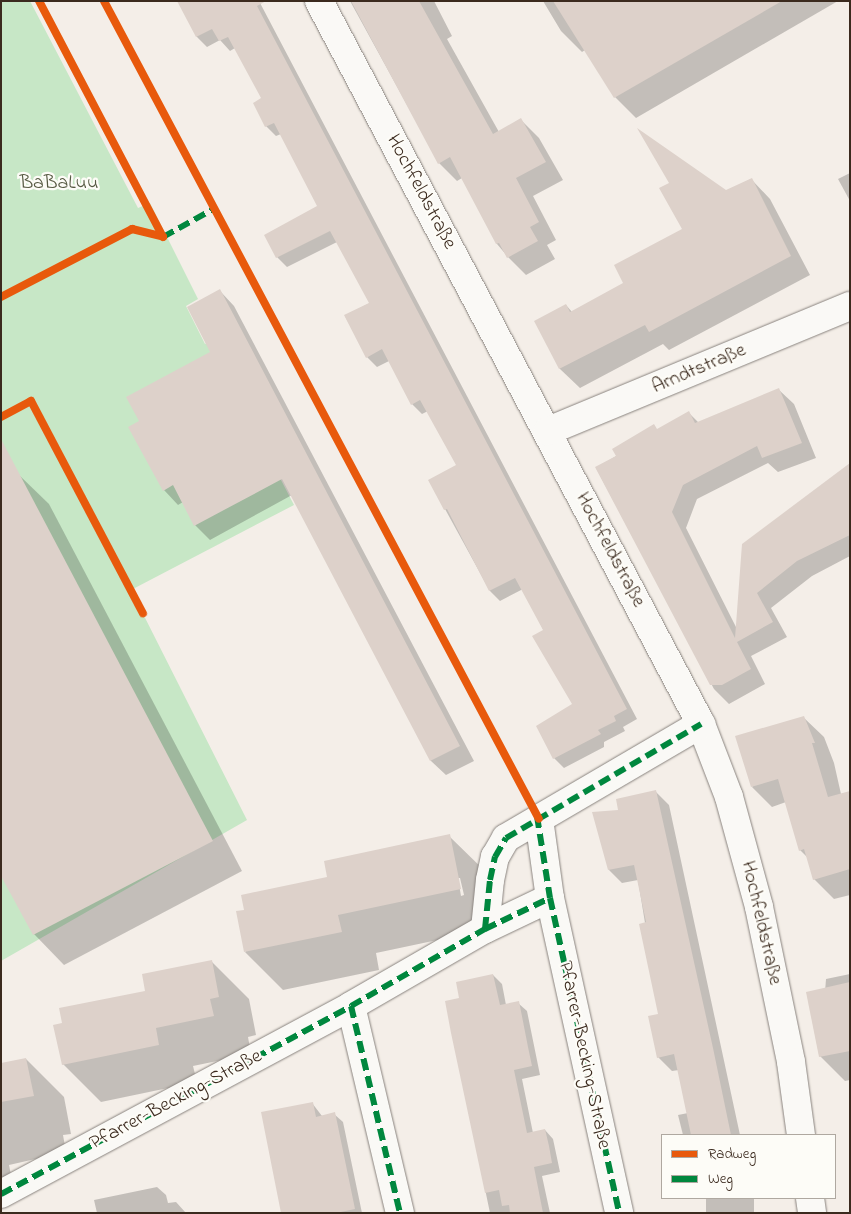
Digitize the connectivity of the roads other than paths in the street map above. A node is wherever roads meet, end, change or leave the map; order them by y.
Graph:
1 (319, 1) edge
2 (850, 306) edge
3 (548, 431) junction
4 (701, 724) junction
5 (539, 819) junction
6 (550, 898) junction
7 (485, 929) junction
8 (352, 1006) junction
9 (801, 1134) edge
10 (1, 1194) edge
11 (810, 1199) edge
12 (400, 1213) edge
13 (619, 1213) edge
14 (812, 1213) edge

1 - 3 street, Hochfeldstraße
2 - 3 street, Arndtstraße
3 - 4 street, Hochfeldstraße
4 - 5 street
4 - 9 street, Hochfeldstraße
5 - 6 street, Pfarrer-Becking-Straße
5 - 7 street
6 - 7 street, Pfarrer-Becking-Straße
6 - 13 street, Pfarrer-Becking-Straße
7 - 8 street, Pfarrer-Becking-Straße
8 - 10 street, Pfarrer-Becking-Straße
8 - 12 street
11 - 14 street

